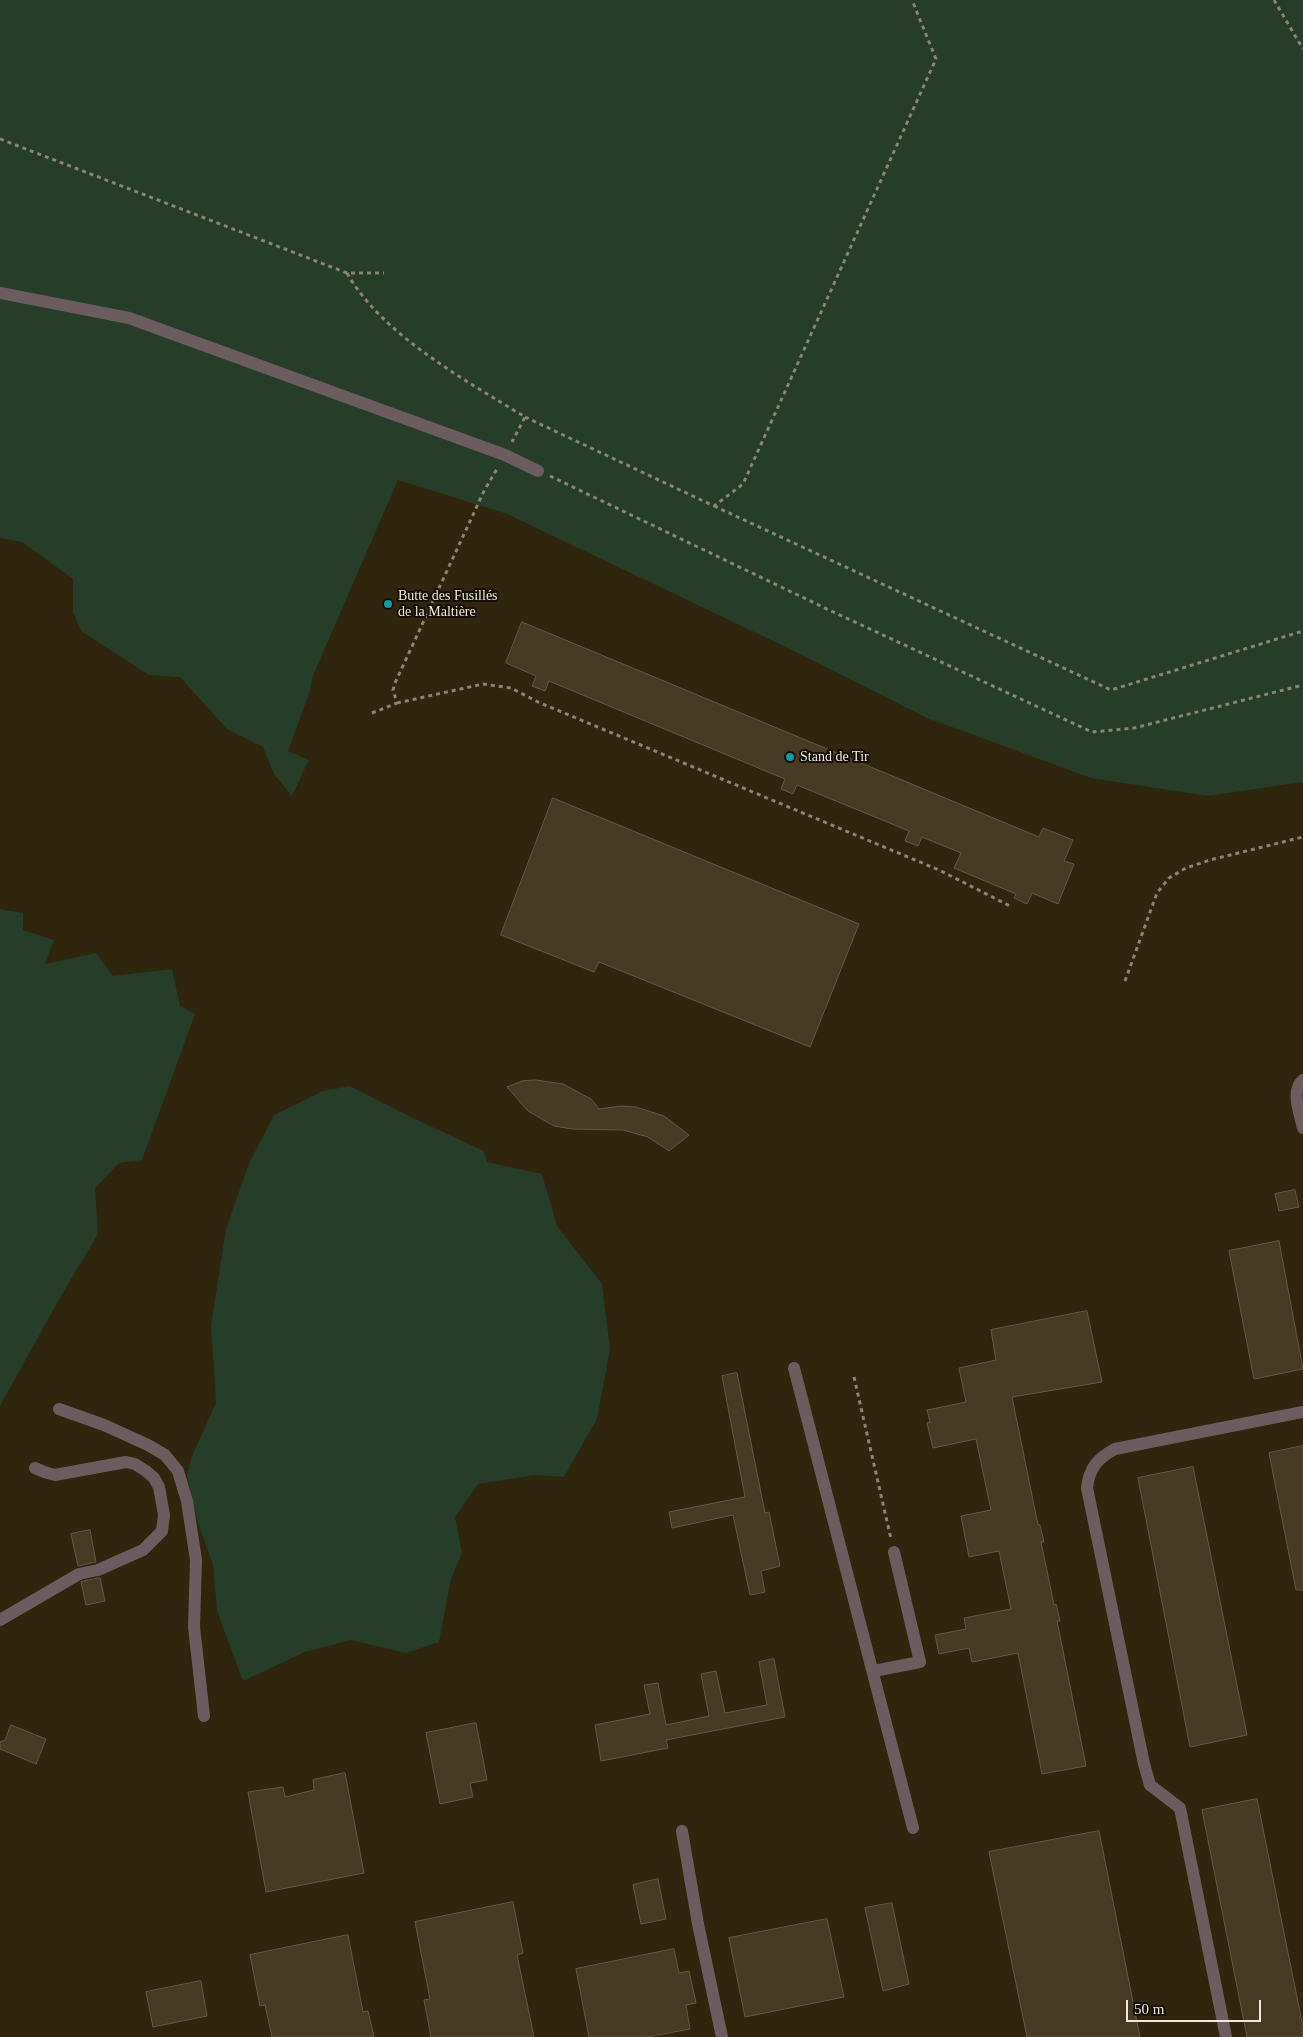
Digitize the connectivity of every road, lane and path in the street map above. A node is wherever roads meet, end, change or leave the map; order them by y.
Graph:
1 (912, 0) edge
2 (1274, 0) edge
3 (1303, 49) edge
4 (0, 139) edge
5 (347, 273) junction
6 (384, 273) dead end
7 (0, 293) edge
8 (525, 417) junction
9 (505, 455) junction
10 (538, 471) joint
11 (714, 506) junction
12 (1303, 631) edge
13 (1303, 685) edge
14 (397, 703) junction
15 (372, 713) dead end
16 (1303, 837) edge
17 (1012, 907) dead end
18 (1125, 981) dead end
19 (1303, 1080) edge
20 (1303, 1128) edge
21 (794, 1368) dead end
22 (854, 1377) dead end
23 (59, 1410) dead end
24 (1303, 1412) edge
25 (35, 1468) dead end
26 (894, 1552) joint
27 (0, 1620) edge
28 (874, 1671) junction
29 (204, 1716) dead end
30 (913, 1828) dead end
31 (682, 1831) dead end
32 (722, 2037) edge
33 (1226, 2037) edge

1 - 11 path
2 - 3 path
4 - 5 path
5 - 6 path
5 - 8 path
7 - 9 street
8 - 9 path
8 - 11 path
9 - 10 street
9 - 14 path
10 - 13 path
11 - 12 path
14 - 15 path
14 - 17 path
16 - 18 path
19 - 20 street
21 - 28 street
22 - 26 path
23 - 29 street
24 - 33 street
25 - 27 street
26 - 28 street
28 - 30 street
31 - 32 street

